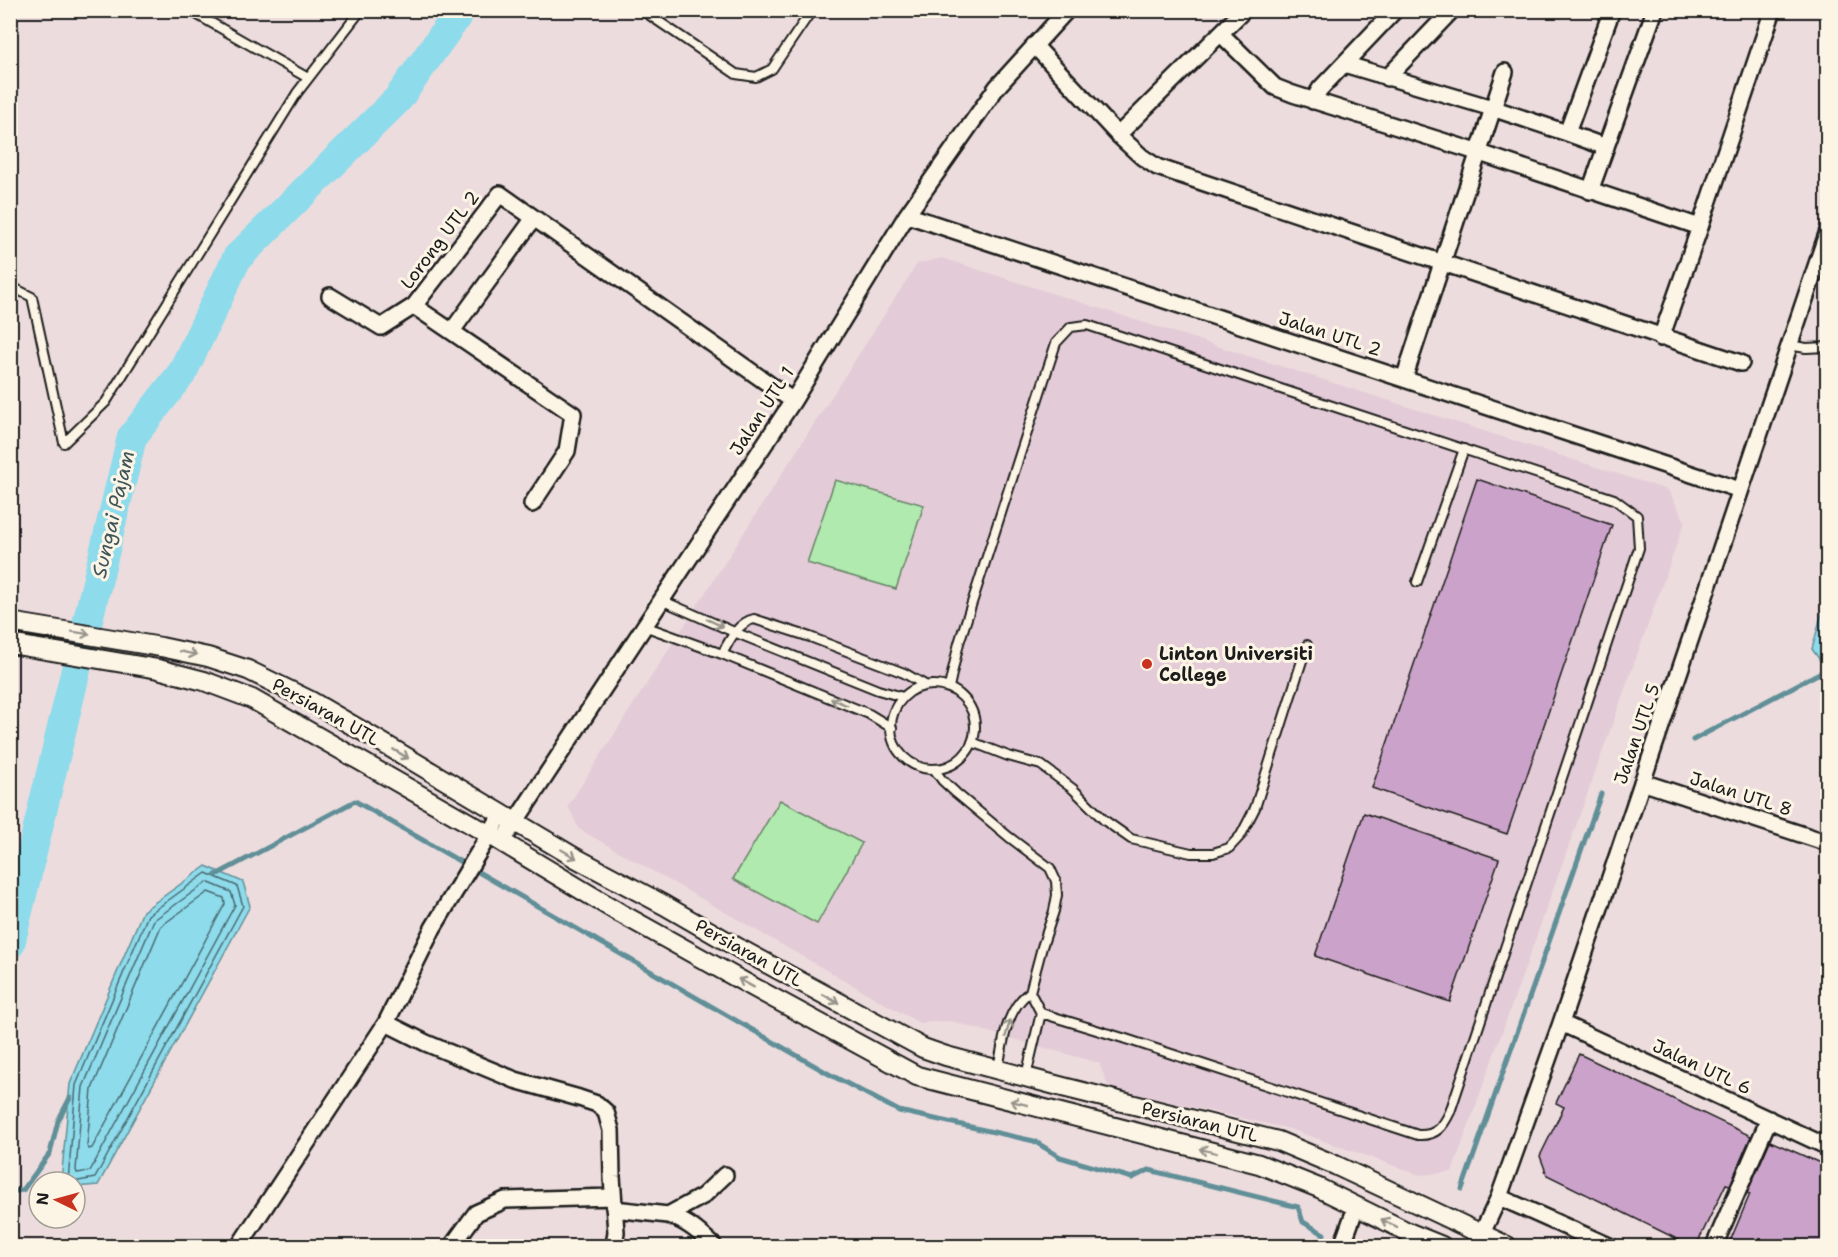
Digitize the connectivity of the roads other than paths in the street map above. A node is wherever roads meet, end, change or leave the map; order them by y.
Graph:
1 (189, 10) edge
2 (361, 10) edge
3 (642, 10) edge
4 (812, 10) edge
5 (1067, 10) edge
6 (1244, 10) edge
7 (1395, 10) edge
8 (1452, 10) edge
9 (1612, 10) edge
10 (1655, 10) edge
11 (1773, 10) edge
12 (1221, 33) junction
13 (1034, 45) junction
14 (1344, 64) junction
15 (1505, 72) dead end
16 (308, 78) junction
17 (1387, 78) junction
18 (1313, 101) junction
19 (1492, 108) junction
20 (1568, 133) junction
21 (1118, 135) junction
22 (1606, 147) junction
23 (1477, 152) junction
24 (1590, 191) junction
25 (907, 215) junction
26 (534, 218) junction
27 (1700, 227) junction
28 (1827, 231) edge
29 (1442, 262) junction
30 (10, 286) edge
31 (330, 296) dead end
32 (414, 306) junction
33 (452, 331) junction
34 (1661, 338) junction
35 (1789, 345) junction
36 (1827, 347) edge
37 (1741, 363) dead end
38 (1404, 379) junction
39 (793, 401) junction
40 (1464, 449) junction
41 (1740, 490) junction
42 (532, 504) dead end
43 (1417, 582) dead end
44 (661, 600) junction
45 (10, 622) edge
46 (644, 626) junction
47 (734, 632) junction
48 (18, 645) edge
49 (1307, 645) dead end
50 (722, 654) junction
51 (925, 685) junction
52 (949, 687) junction
53 (903, 698) junction
54 (892, 728) junction
55 (972, 742) junction
56 (934, 769) junction
57 (1642, 782) junction
58 (508, 819) junction
59 (496, 838) junction
60 (1827, 843) edge
61 (1030, 992) junction
62 (1041, 1013) junction
63 (386, 1023) junction
64 (1561, 1023) junction
65 (998, 1070) junction
66 (1026, 1077) junction
67 (1768, 1119) junction
68 (1827, 1147) edge
69 (725, 1175) dead end
70 (1499, 1197) junction
71 (614, 1203) junction
72 (1356, 1207) junction
73 (668, 1215) junction
74 (1479, 1241) edge
75 (239, 1246) edge
76 (452, 1246) edge
77 (614, 1246) edge
78 (714, 1246) edge
79 (1342, 1246) edge
80 (1442, 1246) edge
81 (1507, 1246) edge
82 (1608, 1246) edge
83 (1714, 1246) edge

1 - 16 lane
2 - 16 lane
3 - 4 lane
5 - 13 street, Jalan UTL 1
6 - 12 street
7 - 14 street
8 - 17 street
9 - 20 street
10 - 22 street
11 - 27 street
12 - 18 street
12 - 21 street
13 - 21 street
13 - 25 street, Jalan UTL 1
14 - 17 street
14 - 18 street
15 - 19 street
16 - 30 lane
17 - 19 street
18 - 23 street
19 - 20 street
19 - 23 street
20 - 22 street
21 - 29 street
22 - 24 street
23 - 24 street
23 - 29 street
24 - 27 street
25 - 38 street, Jalan UTL 2
25 - 39 street, Jalan UTL 1
26 - 32 street, Lorong UTL 2
26 - 33 street
26 - 39 street, Lorong UTL 2
27 - 34 street
28 - 35 street, Jalan UTL 5
29 - 34 street
29 - 38 street
31 - 32 street
32 - 33 street, Lorong UTL 2
33 - 42 street, Lorong UTL 2
34 - 37 street
35 - 36 lane
35 - 41 street, Jalan UTL 5
38 - 41 street, Jalan UTL 2
39 - 44 street, Jalan UTL 1
40 - 43 lane
40 - 52 lane
40 - 62 lane
41 - 57 street, Jalan UTL 5
44 - 46 street, Jalan UTL 1
44 -> 47 lane
45 -> 58 street, Persiaran UTL
46 - 50 lane
46 - 58 street, Jalan UTL 1
47 - 50 lane
47 - 51 lane
47 - 53 lane
48 - 59 street, Persiaran UTL
49 - 55 lane
54 -> 50 lane
51 - 52 lane
51 - 53 lane
52 - 55 lane
53 - 54 lane
54 - 56 lane
55 - 56 lane
56 - 61 lane
57 - 60 street, Jalan UTL 8
57 - 64 street, Jalan UTL 5
58 - 59 street, Jalan UTL 1
58 -> 65 street, Persiaran UTL
59 - 63 street, Jalan UTL 1
72 -> 59 street, Persiaran UTL
61 - 62 lane
65 -> 61 lane
62 - 66 lane
63 - 71 street
63 - 75 street, Jalan UTL 1
64 - 67 street, Jalan UTL 6
64 - 70 street, Jalan UTL 5
65 - 66 street, Persiaran UTL
66 - 74 street, Persiaran UTL
67 - 68 street, Jalan UTL 6
67 - 83 street
69 - 73 street
70 - 74 street, Jalan UTL 5
70 - 82 street
71 - 73 street
71 - 76 street
71 - 77 street
72 - 79 street
80 -> 72 street, Persiaran UTL
73 - 78 street
74 - 81 street, Persiaran UTL

